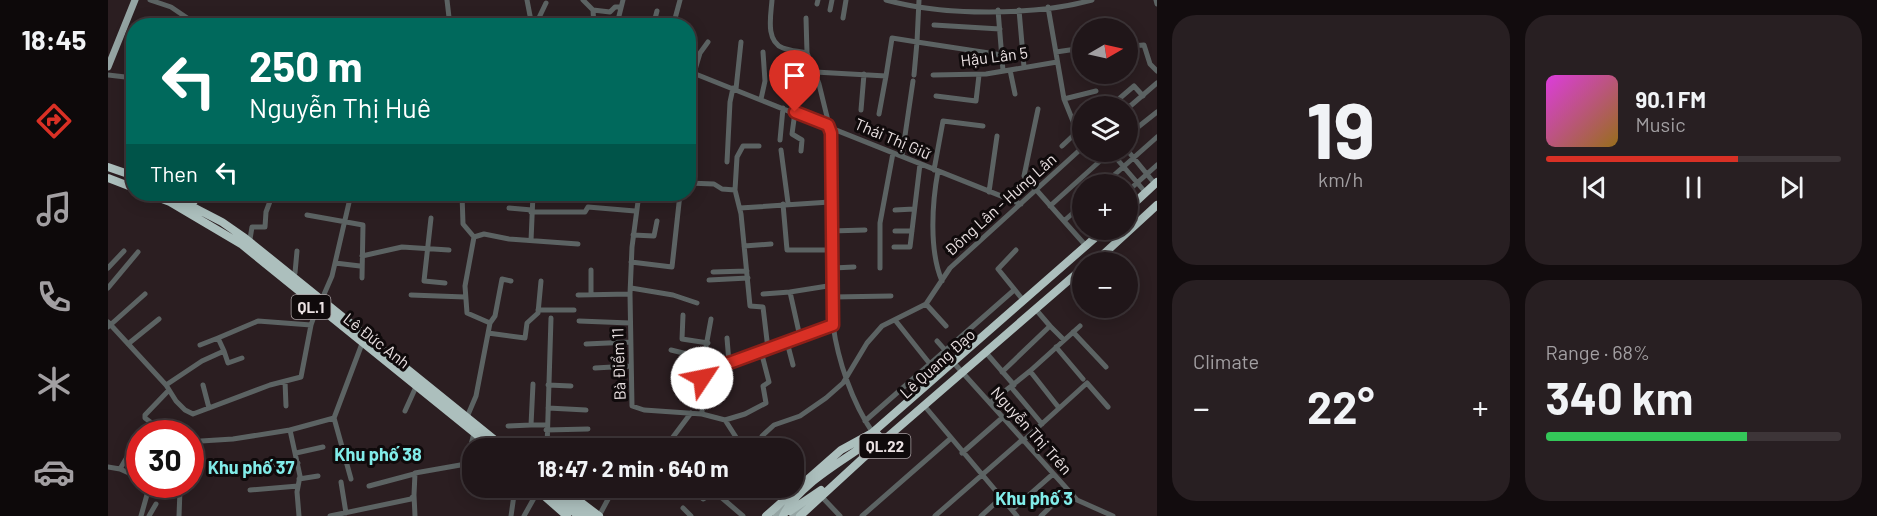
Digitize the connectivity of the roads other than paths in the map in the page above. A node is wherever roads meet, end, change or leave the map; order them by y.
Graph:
1 (135, 0) edge
2 (150, 0) edge
3 (447, 0) edge
4 (527, 0) edge
5 (583, 0) edge
6 (680, 0) edge
7 (772, 0) edge
8 (832, 0) edge
9 (846, 0) edge
10 (886, 0) edge
11 (919, 0) edge
12 (1092, 0) edge
13 (546, 3) dead end
14 (622, 3) edge
15 (1062, 3) edge
16 (1048, 7) junction
17 (920, 8) junction
18 (593, 10) junction
19 (830, 10) dead end
20 (998, 10) junction
21 (1019, 10) junction
22 (657, 11) dead end
23 (128, 18) edge
24 (187, 18) edge
25 (449, 18) edge
26 (532, 18) edge
27 (538, 18) edge
28 (594, 18) edge
29 (618, 18) edge
30 (655, 18) edge
31 (675, 18) edge
32 (806, 18) dead end
33 (843, 18) dead end
34 (126, 22) edge
35 (934, 25) dead end
36 (1000, 29) junction
37 (708, 42) dead end
38 (741, 42) dead end
39 (917, 42) junction
40 (1138, 45) edge
41 (1072, 50) edge
42 (763, 52) dead end
43 (1056, 52) junction
44 (807, 53) junction
45 (1002, 55) junction
46 (696, 61) edge
47 (1057, 62) junction
48 (108, 67) edge
49 (1024, 67) junction
50 (1007, 70) junction
51 (815, 72) junction
52 (1157, 72) edge
53 (696, 74) edge
54 (864, 74) junction
55 (108, 75) edge
56 (933, 75) dead end
57 (979, 75) junction
58 (886, 76) junction
59 (126, 77) edge
60 (1157, 83) edge
61 (1151, 88) junction
62 (735, 89) junction
63 (1096, 91) dead end
64 (1015, 94) dead end
65 (936, 96) dead end
66 (1122, 96) edge
67 (1143, 96) junction
68 (1157, 96) edge
69 (761, 99) junction
70 (1064, 99) junction
71 (1138, 100) edge
72 (783, 108) junction
73 (861, 110) dead end
74 (1038, 110) dead end
75 (795, 112) junction
76 (1157, 112) edge
77 (879, 114) dead end
78 (1072, 119) edge
79 (828, 125) junction
80 (983, 126) dead end
81 (1138, 127) edge
82 (997, 136) dead end
83 (1072, 137) edge
84 (1157, 137) edge
85 (780, 140) dead end
86 (759, 146) dead end
87 (1062, 146) dead end
88 (781, 150) dead end
89 (801, 151) dead end
90 (893, 153) junction
91 (1138, 154) edge
92 (902, 156) junction
93 (1072, 157) edge
94 (108, 162) edge
95 (727, 162) dead end
96 (1099, 162) edge
97 (1119, 162) edge
98 (1130, 162) edge
99 (1137, 162) edge
100 (920, 164) junction
101 (1157, 165) edge
102 (108, 167) edge
103 (1124, 167) junction
104 (936, 170) junction
105 (126, 172) edge
106 (126, 173) edge
107 (1147, 173) junction
108 (1116, 174) edge
109 (1130, 174) edge
110 (108, 178) edge
111 (696, 183) edge
112 (1138, 183) joint
113 (126, 185) edge
114 (1156, 185) edge
115 (735, 190) junction
116 (1037, 190) junction
117 (989, 192) junction
118 (1146, 192) junction
119 (1157, 199) edge
120 (1138, 200) edge
121 (167, 201) edge
122 (182, 201) edge
123 (193, 201) edge
124 (270, 201) edge
125 (350, 201) edge
126 (462, 201) edge
127 (533, 201) edge
128 (637, 201) edge
129 (680, 201) edge
130 (830, 202) junction
131 (786, 203) junction
132 (1021, 204) junction
133 (1138, 204) edge
134 (1157, 205) edge
135 (1050, 206) junction
136 (509, 208) dead end
137 (740, 208) junction
138 (914, 209) junction
139 (895, 210) dead end
140 (532, 211) junction
141 (635, 211) junction
142 (1072, 214) edge
143 (307, 215) dead end
144 (1138, 217) edge
145 (431, 218) dead end
146 (346, 221) junction
147 (657, 221) dead end
148 (1064, 221) junction
149 (865, 230) dead end
150 (1072, 230) edge
151 (831, 231) junction
152 (894, 231) dead end
153 (912, 231) junction
154 (633, 235) junction
155 (474, 237) junction
156 (250, 238) junction
157 (1081, 240) edge
158 (1094, 240) edge
159 (1096, 240) edge
160 (1113, 240) edge
161 (531, 241) junction
162 (578, 244) dead end
163 (771, 244) dead end
164 (744, 246) junction
165 (894, 247) dead end
166 (1087, 247) junction
167 (425, 249) junction
168 (448, 250) dead end
169 (832, 250) junction
170 (1016, 250) dead end
171 (124, 251) dead end
172 (297, 251) dead end
173 (138, 252) dead end
174 (1100, 252) edge
175 (1106, 252) edge
176 (362, 256) junction
177 (631, 262) junction
178 (335, 263) junction
179 (360, 266) junction
180 (854, 267) dead end
181 (108, 268) edge
182 (833, 268) junction
183 (880, 268) dead end
184 (591, 270) dead end
185 (747, 271) junction
186 (713, 272) dead end
187 (295, 273) junction
188 (1072, 277) edge
189 (362, 278) dead end
190 (748, 278) junction
191 (709, 280) dead end
192 (511, 281) dead end
193 (542, 281) dead end
194 (942, 281) junction
195 (445, 283) dead end
196 (1072, 283) edge
197 (834, 285) junction
198 (108, 288) edge
199 (630, 291) junction
200 (1013, 291) junction
201 (790, 292) junction
202 (145, 294) dead end
203 (591, 294) junction
204 (764, 294) dead end
205 (411, 295) dead end
206 (578, 295) dead end
207 (891, 296) dead end
208 (323, 297) junction
209 (465, 297) junction
210 (833, 297) junction
211 (1023, 300) junction
212 (697, 303) dead end
213 (926, 304) junction
214 (317, 309) junction
215 (538, 310) junction
216 (574, 310) dead end
217 (1038, 312) junction
218 (683, 315) dead end
219 (550, 318) dead end
220 (159, 319) dead end
221 (711, 319) dead end
222 (895, 320) junction
223 (579, 321) dead end
224 (490, 323) junction
225 (630, 323) junction
226 (109, 325) edge
227 (310, 325) junction
228 (833, 325) junction
229 (946, 326) dead end
230 (1050, 326) junction
231 (1080, 326) dead end
232 (1073, 332) junction
233 (488, 333) junction
234 (800, 337) junction
235 (218, 338) junction
236 (727, 338) dead end
237 (1064, 340) junction
238 (937, 341) dead end
239 (630, 342) junction
240 (787, 342) junction
241 (362, 343) junction
242 (708, 343) junction
243 (128, 344) junction
244 (586, 344) dead end
245 (200, 345) dead end
246 (1056, 347) junction
247 (768, 349) junction
248 (671, 350) dead end
249 (945, 350) junction
250 (224, 351) junction
251 (761, 351) junction
252 (988, 355) junction
253 (242, 357) dead end
254 (704, 358) junction
255 (729, 363) junction
256 (930, 364) junction
257 (793, 365) dead end
258 (630, 366) junction
259 (1106, 367) dead end
260 (595, 368) dead end
261 (959, 369) junction
262 (703, 370) junction
263 (1030, 371) junction
264 (1002, 372) junction
265 (847, 376) junction
266 (1083, 379) dead end
267 (285, 381) junction
268 (702, 381) junction
269 (533, 384) dead end
270 (166, 385) junction
271 (203, 385) dead end
272 (548, 385) junction
273 (571, 386) dead end
274 (1012, 386) junction
275 (680, 388) dead end
276 (415, 389) junction
277 (168, 391) junction
278 (938, 397) junction
279 (990, 403) junction
280 (286, 406) dead end
281 (1108, 407) dead end
282 (209, 408) junction
283 (548, 408) junction
284 (1059, 408) junction
285 (586, 410) dead end
286 (927, 410) junction
287 (405, 411) dead end
288 (691, 413) junction
289 (702, 414) junction
290 (334, 418) junction
291 (466, 418) junction
292 (1002, 418) junction
293 (149, 420) edge
294 (725, 420) junction
295 (865, 421) junction
296 (1042, 424) junction
297 (531, 425) junction
298 (508, 426) dead end
299 (546, 427) junction
300 (588, 429) dead end
301 (291, 430) junction
302 (472, 431) junction
303 (874, 435) junction
304 (481, 438) edge
305 (492, 438) edge
306 (547, 438) edge
307 (673, 438) edge
308 (736, 438) edge
309 (762, 438) edge
310 (950, 439) junction
311 (1023, 440) junction
312 (204, 441) edge
313 (323, 447) dead end
314 (296, 453) junction
315 (962, 453) junction
316 (126, 458) edge
317 (845, 458) junction
318 (298, 463) junction
319 (827, 463) junction
320 (261, 467) dead end
321 (108, 468) edge
322 (120, 469) junction
323 (126, 472) edge
324 (414, 474) junction
325 (1053, 474) junction
326 (318, 476) dead end
327 (981, 476) junction
328 (299, 479) junction
329 (351, 479) dead end
330 (341, 482) dead end
331 (298, 486) junction
332 (369, 486) dead end
333 (250, 490) dead end
334 (1068, 490) junction
335 (414, 495) junction
336 (820, 497) junction
337 (146, 498) edge
338 (180, 498) edge
339 (514, 498) edge
340 (533, 498) edge
341 (548, 498) edge
342 (563, 498) edge
343 (566, 498) edge
344 (569, 498) edge
345 (609, 498) edge
346 (722, 498) edge
347 (1001, 498) junction
348 (786, 501) junction
349 (156, 504) dead end
350 (372, 508) junction
351 (683, 508) dead end
352 (1098, 509) junction
353 (1012, 510) junction
354 (345, 514) edge
355 (141, 516) edge
356 (148, 516) edge
357 (179, 516) edge
358 (298, 516) edge
359 (330, 516) edge
360 (374, 516) edge
361 (416, 516) edge
362 (511, 516) edge
363 (524, 516) edge
364 (567, 516) edge
365 (579, 516) edge
366 (588, 516) edge
367 (599, 516) edge
368 (692, 516) edge
369 (742, 516) edge
370 (766, 516) edge
371 (776, 516) edge
372 (783, 516) edge
373 (793, 516) edge
374 (800, 516) edge
375 (805, 516) edge
376 (840, 516) edge
377 (862, 516) edge
378 (935, 516) edge
379 (981, 516) edge
380 (1017, 516) edge
381 (1041, 516) edge
382 (1093, 516) edge
383 (1113, 516) edge

1 - 23 main road
2 - 24 street
3 - 25 street
4 - 26 street
5 - 18 street
6 - 31 street
7 - 44 street
8 - 19 street
9 - 33 street
10 - 17 street
11 - 17 street
12 - 15 street
13 - 27 street
14 - 18 street
14 - 29 street
15 - 16 street
16 - 21 street
16 - 43 street
17 - 20 street
17 - 39 street
18 - 28 street
20 - 21 street
20 - 36 street
21 - 49 street
22 - 30 street
32 - 44 street
34 - 48 main road
35 - 36 street
36 - 45 street
37 - 46 street
38 - 62 street
39 - 45 street
39 - 58 street
39 - 92 street
40 - 52 street
41 - 43 street
42 - 69 street
43 - 47 street
44 - 51 street
45 - 50 street
47 - 49 street, Hậu Lân 5
47 - 70 street
49 - 50 street, Hậu Lân 5
50 - 57 street, Hậu Lân 5
50 - 64 street
51 - 54 street
51 - 79 street
53 - 62 street, Thái Thị Giữ
54 - 58 street
54 - 73 street
55 - 59 street
56 - 57 street, Hậu Lân 5
57 - 65 street
58 - 77 street
60 - 61 street
61 - 67 street
61 - 68 street
62 - 69 street, Thái Thị Giữ
62 - 95 street
63 - 70 street
66 - 67 street
67 - 71 street
69 - 72 street, Thái Thị Giữ
70 - 78 street
72 - 75 street, Thái Thị Giữ
72 - 85 street
74 - 116 street
75 - 79 street, Thái Thị Giữ
75 - 89 street
76 - 81 street
79 - 90 street, Thái Thị Giữ
79 - 130 street
80 - 104 street
82 - 117 street
83 - 87 street
84 - 91 street
86 - 115 street
88 - 131 street
90 - 92 street, Thái Thị Giữ
90 - 183 street
92 - 100 street, Thái Thị Giữ
93 - 116 street, Đông Lân - Hưng Lân
94 - 105 highway
96 - 135 street
97 - 103 street
98 - 103 street
99 - 107 street
100 - 104 street, Thái Thị Giữ
100 - 138 street
101 - 107 street
102 - 106 highway
103 - 108 street
103 - 109 street
104 - 117 street, Thái Thị Giữ
104 - 194 street
107 - 112 street
107 - 114 street
110 - 113 highway
111 - 115 street
112 - 118 street
114 - 118 highway
114 - 133 highway
115 - 137 street
116 - 132 street, Đông Lân - Hưng Lân
116 - 135 street
117 - 132 street, Thái Thị Giữ
118 - 120 highway
119 - 144 highway
121 - 214 highway, Lê Đức Anh / QL.1
122 - 208 highway, Lê Đức Anh / QL.1
123 - 156 highway, Lê Đức Anh / QL.1
124 - 156 street
125 - 146 street
126 - 155 street
127 - 140 street
128 - 141 street, Bà Điểm 11
129 - 177 street
130 - 131 street
130 - 151 street
131 - 137 street
131 - 169 street
132 - 194 street, Đông Lân - Hưng Lân
134 - 175 highway
135 - 148 street
136 - 140 street
137 - 164 street
138 - 139 street
138 - 153 street
140 - 141 street
140 - 161 street
141 - 154 street, Bà Điểm 11
142 - 148 street
143 - 146 street
145 - 167 street
146 - 176 street
146 - 178 street
147 - 154 street
148 - 150 street
149 - 151 street
151 - 169 street
152 - 153 street
153 - 165 street
154 - 177 street, Bà Điểm 11
155 - 161 street
155 - 209 street
156 - 187 highway, Lê Đức Anh / QL.1
157 - 166 street
158 - 166 highway, Lê Quang Đạo / QL.22
159 - 166 highway, Lê Quang Đạo / QL.22
160 - 174 highway
161 - 162 street
163 - 164 street
164 - 185 street
166 - 211 highway, Lê Quang Đạo / QL.22
166 - 261 highway, Lê Quang Đạo / QL.22
167 - 168 street
167 - 176 street
167 - 195 street
169 - 182 street
170 - 200 street
171 - 181 street
172 - 187 street
173 - 198 street
176 - 179 street
177 - 199 street, Bà Điểm 11
178 - 179 street
178 - 208 street
179 - 189 street
180 - 182 street
182 - 197 street
184 - 203 street
185 - 186 street
185 - 190 street
187 - 208 highway, Lê Đức Anh / QL.1
188 - 261 highway, Lê Quang Đạo / QL.22
190 - 191 street
190 - 247 street
192 - 224 street
193 - 215 street
194 - 213 street, Đông Lân - Hưng Lân
196 - 217 highway, Lê Quang Đạo / QL.22
197 - 201 street
197 - 210 street
199 - 203 street
199 - 212 street
199 - 225 street, Bà Điểm 11
200 - 211 street
200 - 249 street
201 - 204 street
201 - 234 street
202 - 226 street
203 - 206 street
205 - 209 street
207 - 210 street
208 - 291 highway, Lê Đức Anh / QL.1
209 - 224 street
210 - 228 street
211 - 261 highway, Lê Quang Đạo / QL.22
213 - 222 street, Đông Lân - Hưng Lân
213 - 229 street
214 - 227 street
214 - 241 highway, Lê Đức Anh / QL.1
215 - 216 street
215 - 233 street
217 - 230 street
217 - 252 highway, Lê Quang Đạo / QL.22
218 - 242 street
219 - 272 street
220 - 243 street
221 - 242 street
222 - 256 street
222 - 265 street, Đông Lân - Hưng Lân
223 - 225 street
224 - 233 street
225 - 239 street, Bà Điểm 11
226 - 243 street
227 - 235 street
227 - 267 street
228 - 234 street
228 - 265 street
230 - 237 street
230 - 264 street
231 - 232 street
232 - 237 street
232 - 259 street
233 - 291 street
234 - 240 street
235 - 245 street
235 - 250 street
236 - 255 street
237 - 246 street
238 - 249 street
239 - 244 street
239 - 258 street, Bà Điểm 11
240 - 247 street
240 - 257 street
241 - 276 highway, Lê Đức Anh / QL.1
241 - 290 street
241 - 302 highway, Lê Đức Anh / QL.1
242 - 254 street
243 - 270 street
246 - 263 street
246 - 266 street
247 - 251 street
248 - 254 street
249 - 256 street
250 - 253 street
250 - 270 street
251 - 255 street
251 - 294 street
252 - 261 highway, Lê Quang Đạo / QL.22
252 - 264 street
254 - 262 street
255 - 262 street
256 - 295 street
258 - 260 street
258 - 288 street, Bà Điểm 11
261 - 278 highway, Lê Quang Đạo / QL.22
261 - 279 street, Nguyễn Thị Trên
261 - 303 highway, Lê Quang Đạo / QL.22
262 - 268 street
263 - 274 street
263 - 284 street
264 - 274 street
265 - 295 street
265 - 309 street, Đông Lân - Hưng Lân
267 - 280 street
267 - 282 street
268 - 275 street
268 - 289 street
269 - 297 street
270 - 277 street
271 - 282 street
272 - 273 street
272 - 283 street
274 - 279 street
274 - 296 street
276 - 287 street
276 - 302 highway, Lê Đức Anh / QL.1
277 - 282 street
277 - 293 street
278 - 286 highway, Lê Quang Đạo / QL.22
278 - 336 highway, Lê Quang Đạo / QL.22
279 - 292 street, Nguyễn Thị Trên
281 - 284 street
283 - 285 street
283 - 299 street
284 - 296 street
286 - 310 street
286 - 336 highway, Lê Quang Đạo / QL.22
288 - 289 street, Bà Điểm 11
288 - 307 street
289 - 294 street, Bà Điểm 11
290 - 301 street
290 - 329 street
291 - 305 highway, Lê Đức Anh / QL.1
292 - 311 street, Nguyễn Thị Trên
292 - 315 street
294 - 308 street
295 - 303 street
296 - 311 street
297 - 298 street
297 - 299 street
299 - 300 street
299 - 306 street
301 - 312 street
301 - 314 street
302 - 304 highway, Lê Đức Anh / QL.1
302 - 324 street
303 - 317 highway, Lê Quang Đạo / QL.22
303 - 319 highway, Lê Quang Đạo / QL.22
310 - 315 street
310 - 377 street
311 - 325 street, Nguyễn Thị Trên
311 - 327 street
313 - 314 street
314 - 318 street
315 - 327 street
316 - 322 street
317 - 319 highway
317 - 348 highway, Lê Quang Đạo / QL.22
318 - 320 street
318 - 328 street
319 - 348 highway, Lê Quang Đạo / QL.22
321 - 322 street
322 - 323 street
324 - 332 street
324 - 335 street
325 - 334 street, Nguyễn Thị Trên
325 - 353 street
326 - 328 street
327 - 347 street
327 - 378 street
328 - 331 street
330 - 354 street
331 - 333 street
331 - 358 street
334 - 352 street, Nguyễn Thị Trên
334 - 381 street
335 - 350 street
335 - 361 street
336 - 372 highway, Lê Quang Đạo / QL.22
336 - 373 main road
336 - 374 highway, Lê Quang Đạo / QL.22
336 - 375 highway, Lê Quang Đạo / QL.22
336 - 376 street
337 - 355 street
338 - 357 street
339 - 362 street
340 - 363 street
341 - 364 highway
342 - 365 highway
343 - 366 highway
344 - 367 highway
345 - 367 street
346 - 369 street
347 - 353 street
347 - 379 street
348 - 370 highway, Lê Quang Đạo / QL.22
348 - 371 main road
348 - 372 highway, Lê Quang Đạo / QL.22
349 - 356 street
350 - 354 street
350 - 360 street
351 - 368 street
352 - 382 street
352 - 383 street, Nguyễn Thị Trên
353 - 380 street
354 - 359 street

